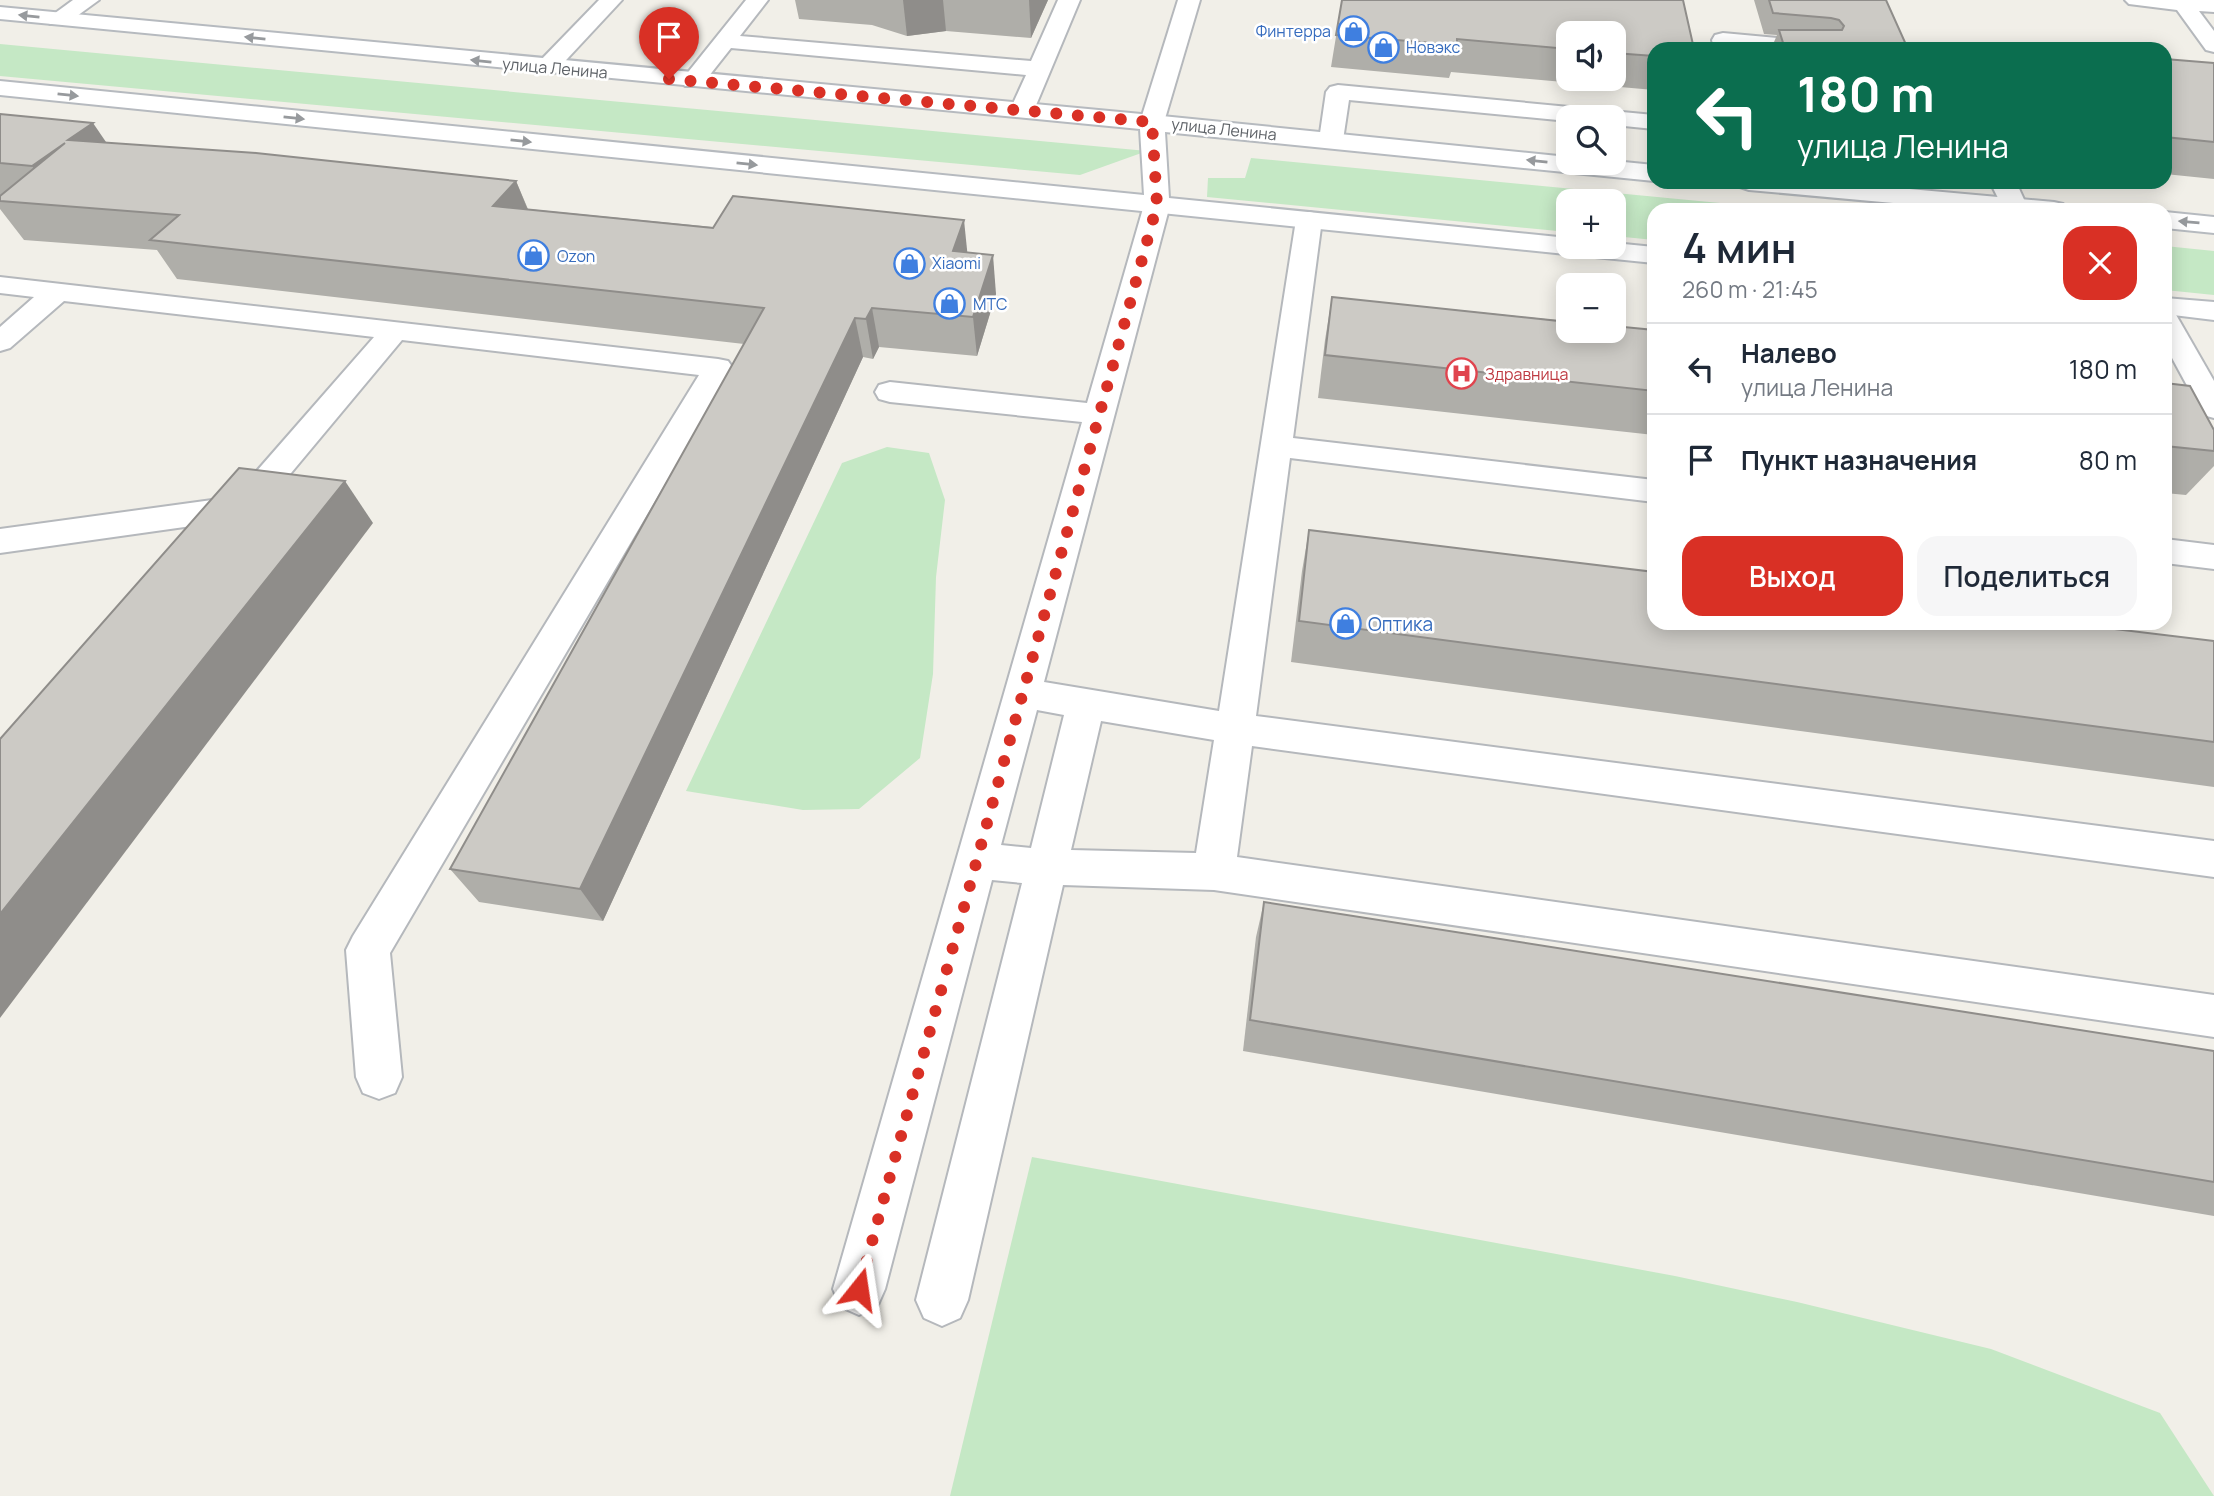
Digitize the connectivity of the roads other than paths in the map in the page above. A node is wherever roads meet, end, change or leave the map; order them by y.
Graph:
1 (88, 0) edge
2 (611, 0) edge
3 (757, 0) edge
4 (1069, 0) edge
5 (1189, 0) edge
6 (2136, 0) edge
7 (2184, 4) junction
8 (2214, 6) edge
9 (0, 13) edge
10 (58, 19) junction
11 (725, 41) junction
12 (1723, 42) edge
13 (1745, 42) edge
14 (2214, 45) edge
15 (546, 68) junction
16 (1040, 69) junction
17 (693, 81) junction
18 (0, 88) edge
19 (1022, 110) junction
20 (1556, 113) edge
21 (1626, 119) edge
22 (1647, 121) edge
23 (1152, 122) junction
24 (1331, 140) junction
25 (1647, 172) edge
26 (1832, 189) edge
27 (1982, 203) edge
28 (1157, 205) junction
29 (1309, 220) junction
30 (2172, 221) edge
31 (2214, 225) edge
32 (1556, 245) edge
33 (1626, 252) edge
34 (1647, 254) edge
35 (0, 285) edge
36 (58, 291) junction
37 (2172, 307) edge
38 (2214, 311) edge
39 (394, 331) junction
40 (2172, 331) edge
41 (0, 342) edge
42 (890, 392) dead end
43 (2214, 408) edge
44 (1100, 414) junction
45 (1276, 446) junction
46 (1647, 490) edge
47 (244, 507) junction
48 (217, 539) edge
49 (0, 541) edge
50 (2172, 552) edge
51 (2214, 557) edge
52 (1023, 693) junction
53 (1086, 703) junction
54 (1236, 729) junction
55 (2214, 859) edge
56 (976, 861) junction
57 (1046, 867) junction
58 (1214, 872) junction
59 (2214, 1016) edge
60 (379, 1077) dead end
61 (859, 1289) dead end
62 (942, 1300) dead end

1 - 10 street
2 - 15 street
3 - 11 street
4 - 16 street
5 - 23 street
6 - 7 street
7 - 8 street
7 - 14 street
10 -> 9 street, улица Ленина
15 -> 10 street, улица Ленина
11 - 16 street
11 - 17 street
12 - 13 street
15 - 17 street, улица Ленина
16 - 19 street
17 - 19 street, улица Ленина
18 -> 28 street
19 - 23 street, улица Ленина
20 - 24 street
21 - 22 street
23 - 24 street, улица Ленина
23 - 28 street
25 -> 24 street, улица Ленина
26 - 27 street
28 - 29 street
28 - 44 street
29 - 32 street
29 - 45 street
31 -> 30 street
33 - 34 street
35 - 36 street
36 - 39 street
36 - 41 street
37 - 38 street
39 - 47 street
39 - 60 street
40 - 43 street
42 - 44 street
44 - 52 street
45 - 46 street
45 - 54 street
47 - 48 street
47 - 49 street
50 - 51 street
52 - 53 street
52 - 56 street
53 - 54 street
53 - 57 street
54 - 55 street
54 - 58 street
56 - 57 street
56 - 61 street
57 - 58 street
57 - 62 street
58 - 59 street

